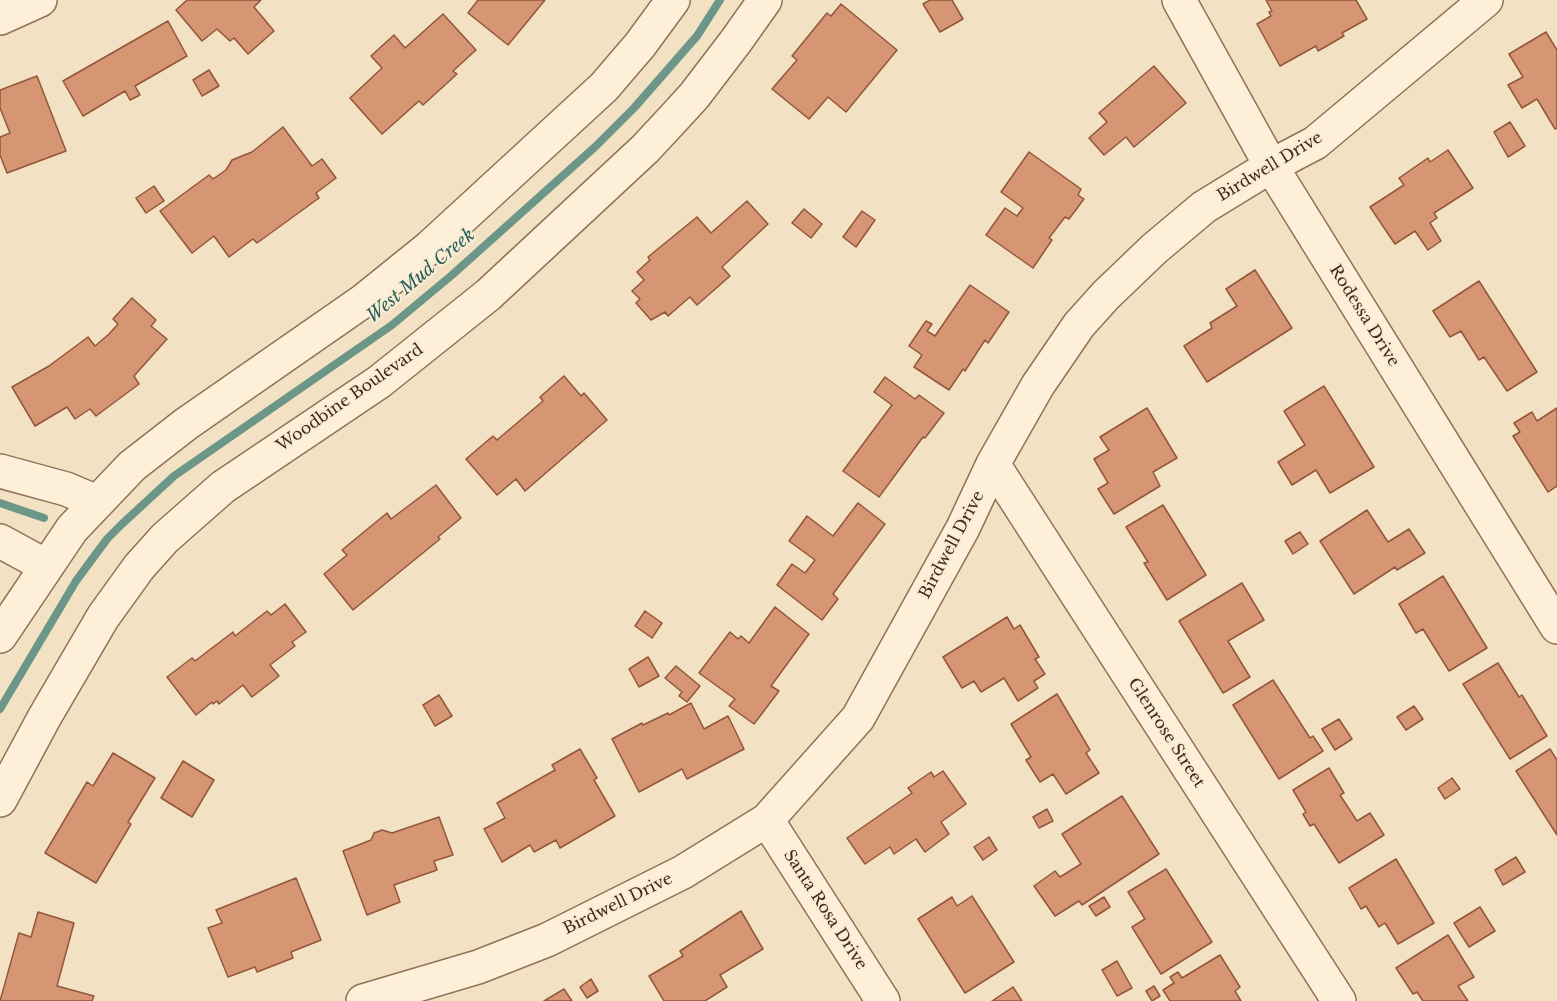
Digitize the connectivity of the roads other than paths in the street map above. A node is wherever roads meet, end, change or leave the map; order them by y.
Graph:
1 (40, 0) edge
2 (673, 0) edge
3 (765, 0) edge
4 (1179, 0) edge
5 (1486, 0) edge
6 (0, 18) edge
7 (1271, 166) junction
8 (993, 464) junction
9 (0, 471) edge
10 (97, 502) junction
11 (0, 541) edge
12 (46, 567) junction
13 (1557, 627) edge
14 (0, 636) edge
15 (0, 800) edge
16 (767, 820) junction
17 (429, 991) edge
18 (363, 1001) edge
19 (883, 1001) edge
20 (1339, 1001) edge

1 - 6 street
2 - 10 street
3 - 15 street, Woodbine Boulevard
4 - 7 street, Rodessa Drive
5 - 7 street, Birdwell Drive
7 - 8 street, Birdwell Drive
7 - 13 street, Rodessa Drive
8 - 16 street, Birdwell Drive
8 - 20 street, Glenrose Street
9 - 10 street
10 - 12 street
11 - 12 street
12 - 14 street
16 - 17 street, Birdwell Drive
16 - 19 street, Santa Rosa Drive
17 - 18 street, Birdwell Drive

